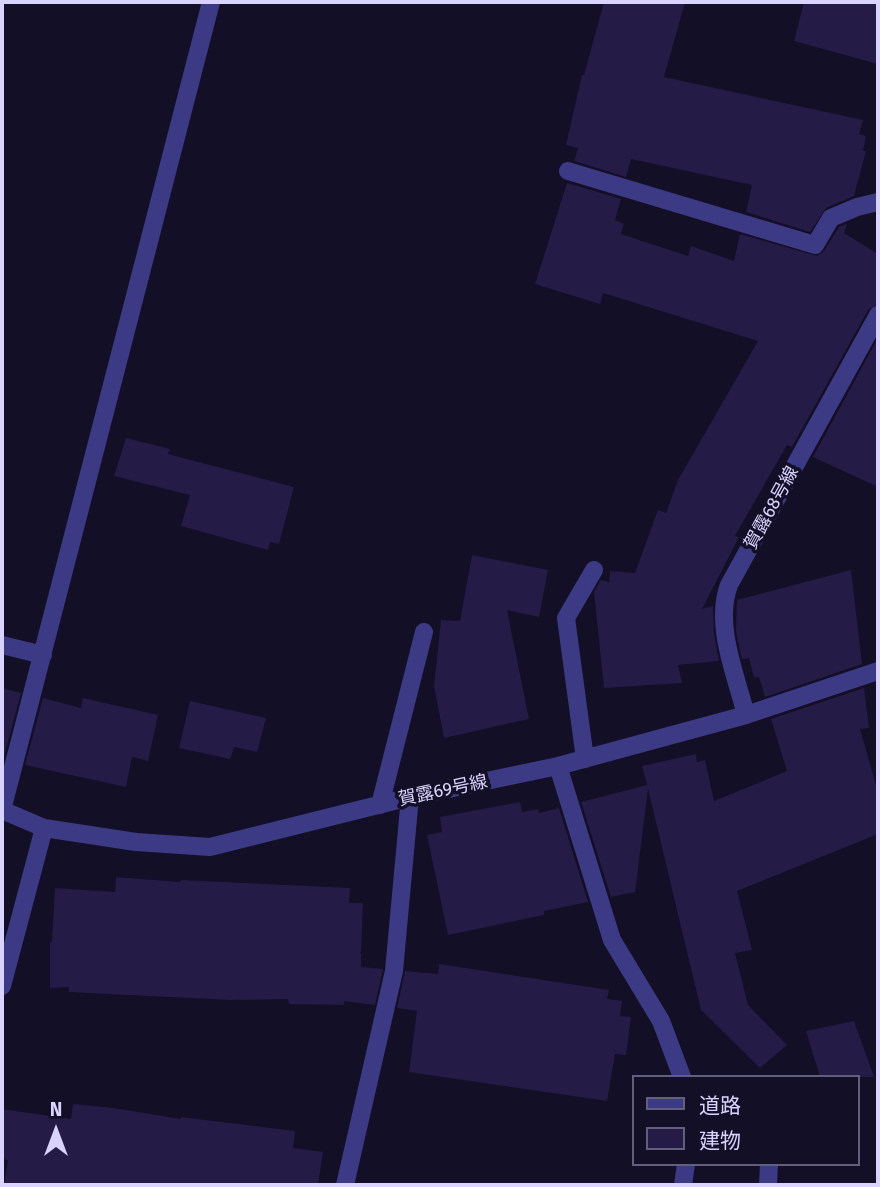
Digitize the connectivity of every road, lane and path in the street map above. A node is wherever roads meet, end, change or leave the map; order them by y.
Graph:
1 (211, 2) edge
2 (568, 171) dead end
3 (878, 202) edge
4 (878, 315) edge
5 (594, 570) dead end
6 (424, 632) dead end
7 (2, 645) edge
8 (43, 655) junction
9 (878, 671) edge
10 (746, 715) junction
11 (585, 759) junction
12 (558, 766) junction
13 (410, 797) junction
14 (380, 805) junction
15 (2, 810) edge
16 (44, 828) junction
17 (2, 986) edge
18 (681, 1075) edge
19 (686, 1166) edge
20 (769, 1166) edge
21 (345, 1185) edge
22 (683, 1185) edge
23 (768, 1185) edge

1 - 8 street
2 - 3 street
4 - 10 street, 賀露68号線
5 - 11 street
6 - 14 street
7 - 8 street
8 - 15 street
9 - 10 street, 賀露69号線
10 - 11 street, 賀露69号線
11 - 12 street, 賀露69号線
12 - 13 street, 賀露69号線
12 - 18 street
13 - 14 street, 賀露69号線
13 - 21 street
14 - 16 street, 賀露69号線
15 - 16 street, 賀露69号線
16 - 17 street
19 - 22 street
20 - 23 street

